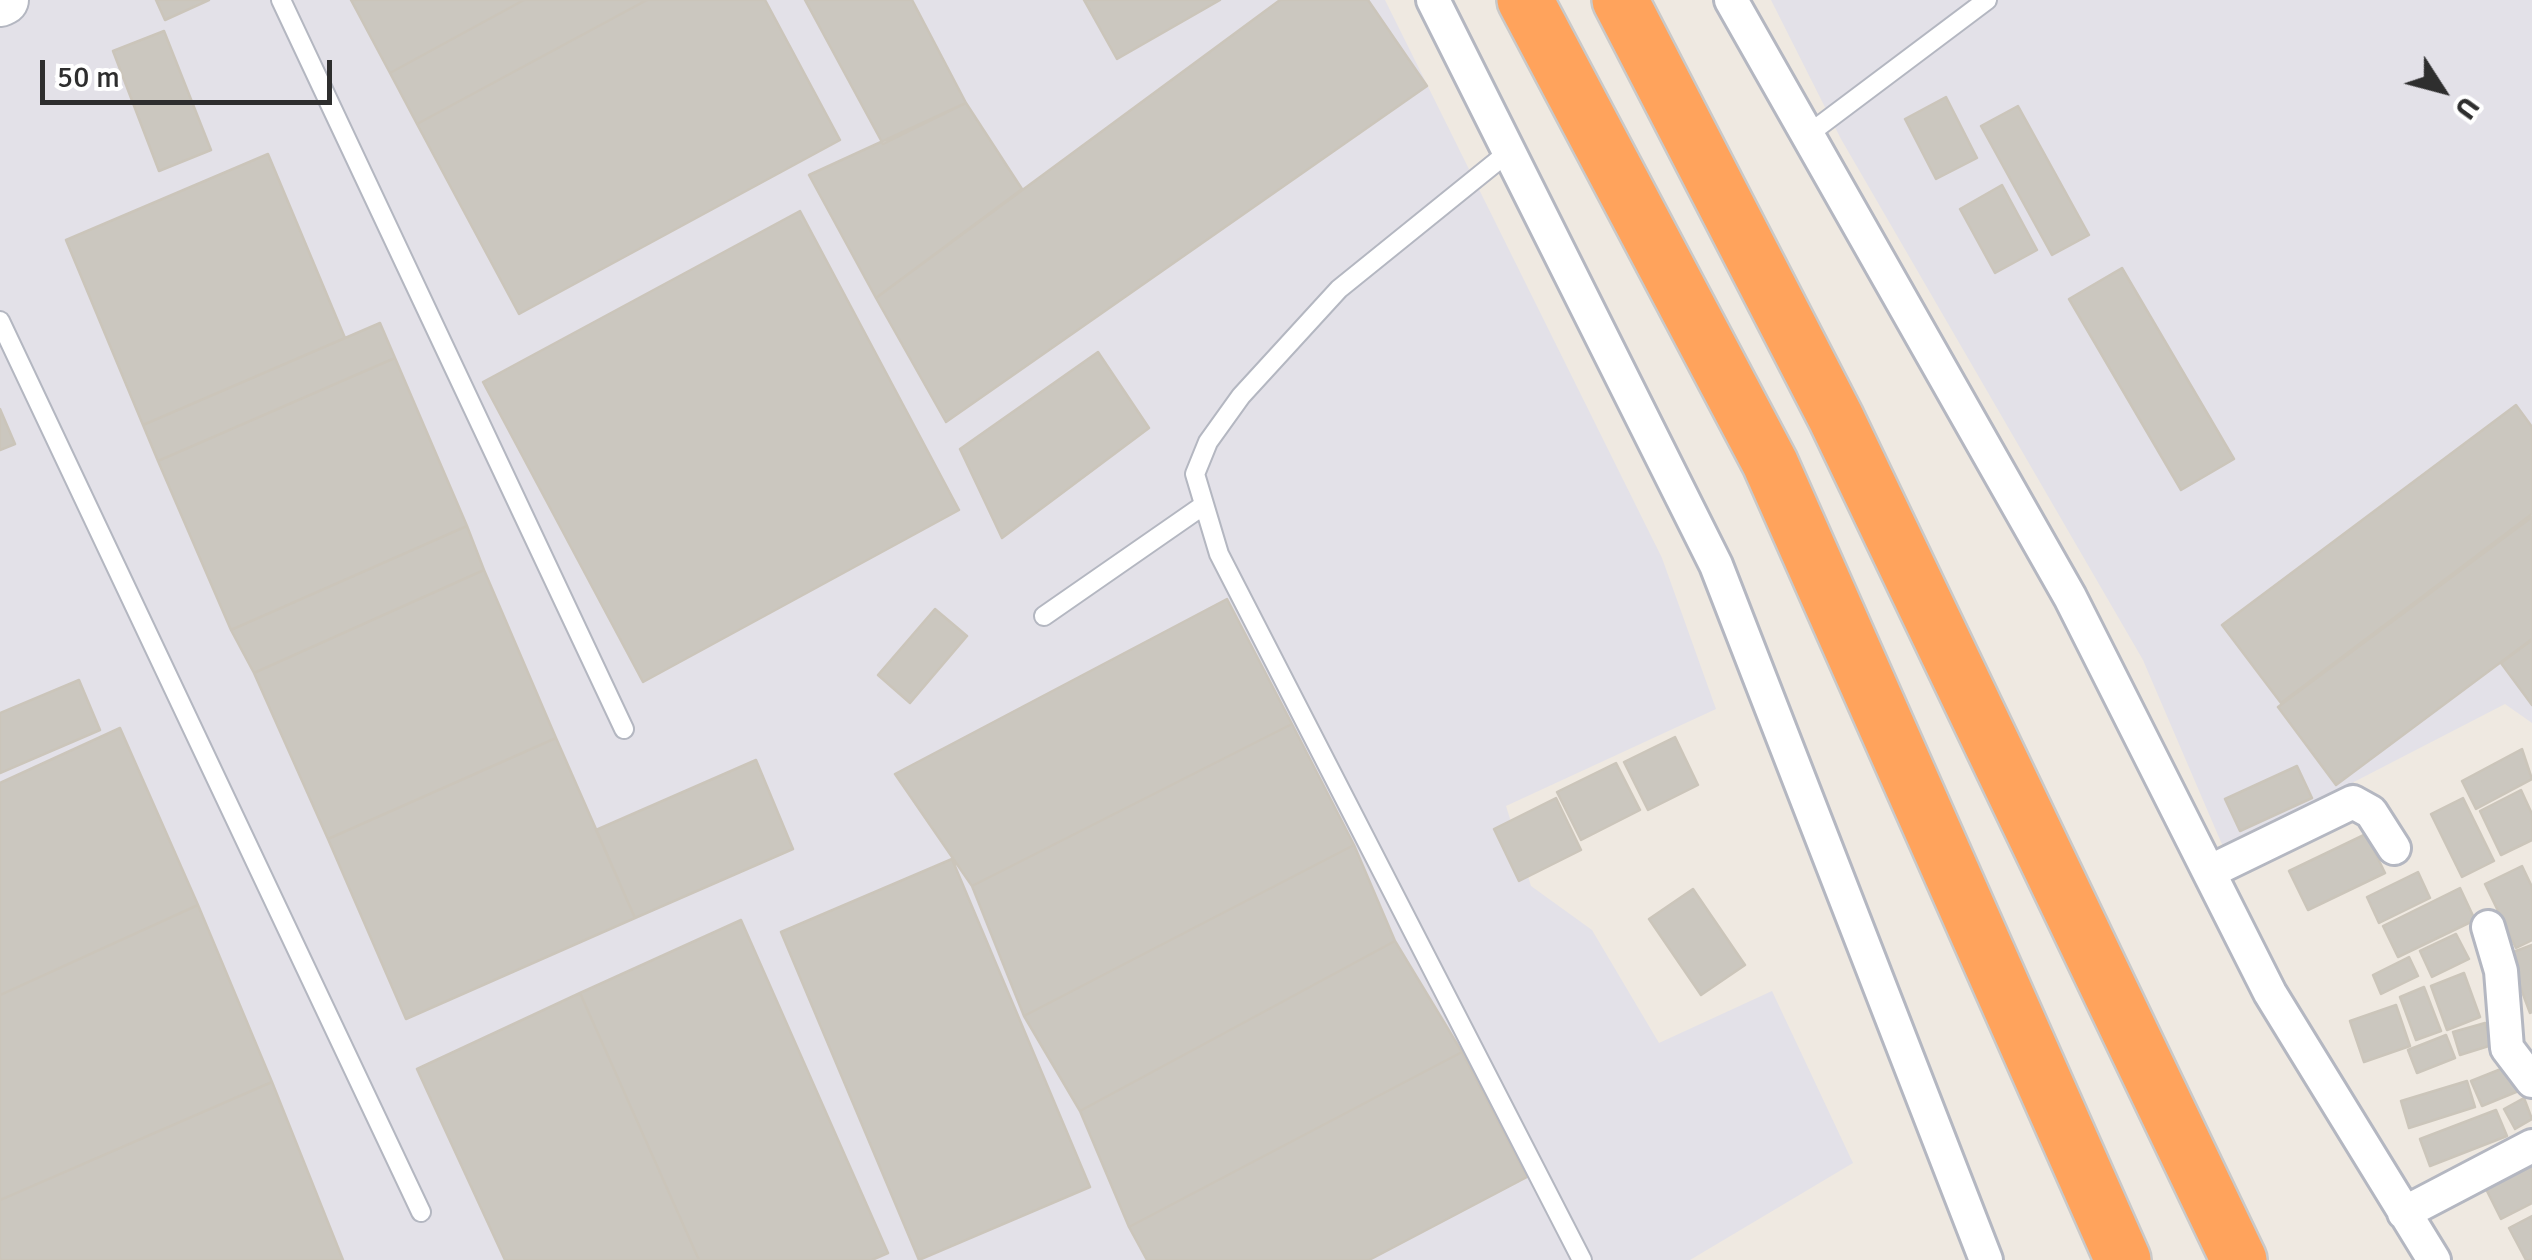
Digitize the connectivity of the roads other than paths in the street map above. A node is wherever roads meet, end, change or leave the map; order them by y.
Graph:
1 (281, 0) edge
2 (1433, 0) edge
3 (1525, 0) edge
4 (1620, 0) edge
5 (1731, 0) edge
6 (1987, 0) edge
7 (1806, 136) junction
8 (1511, 150) junction
9 (0, 321) edge
10 (1201, 507) junction
11 (1044, 616) dead end
12 (624, 729) dead end
13 (2394, 848) dead end
14 (2209, 872) junction
15 (2488, 927) dead end
16 (2532, 1081) edge
17 (2532, 1146) edge
18 (420, 1212) dead end
19 (2404, 1213) junction
20 (1582, 1260) edge
21 (1986, 1260) edge
22 (2122, 1260) edge
23 (2239, 1260) edge
24 (2434, 1260) edge

1 - 12 lane
2 - 8 street
3 - 22 highway
4 - 23 highway
5 - 7 street
6 - 7 lane
7 - 14 street
8 - 10 lane
8 - 21 street
9 - 18 lane
10 - 11 lane
10 - 20 lane
13 - 14 street
14 - 19 street
15 - 16 street
17 - 19 street
19 - 24 street

